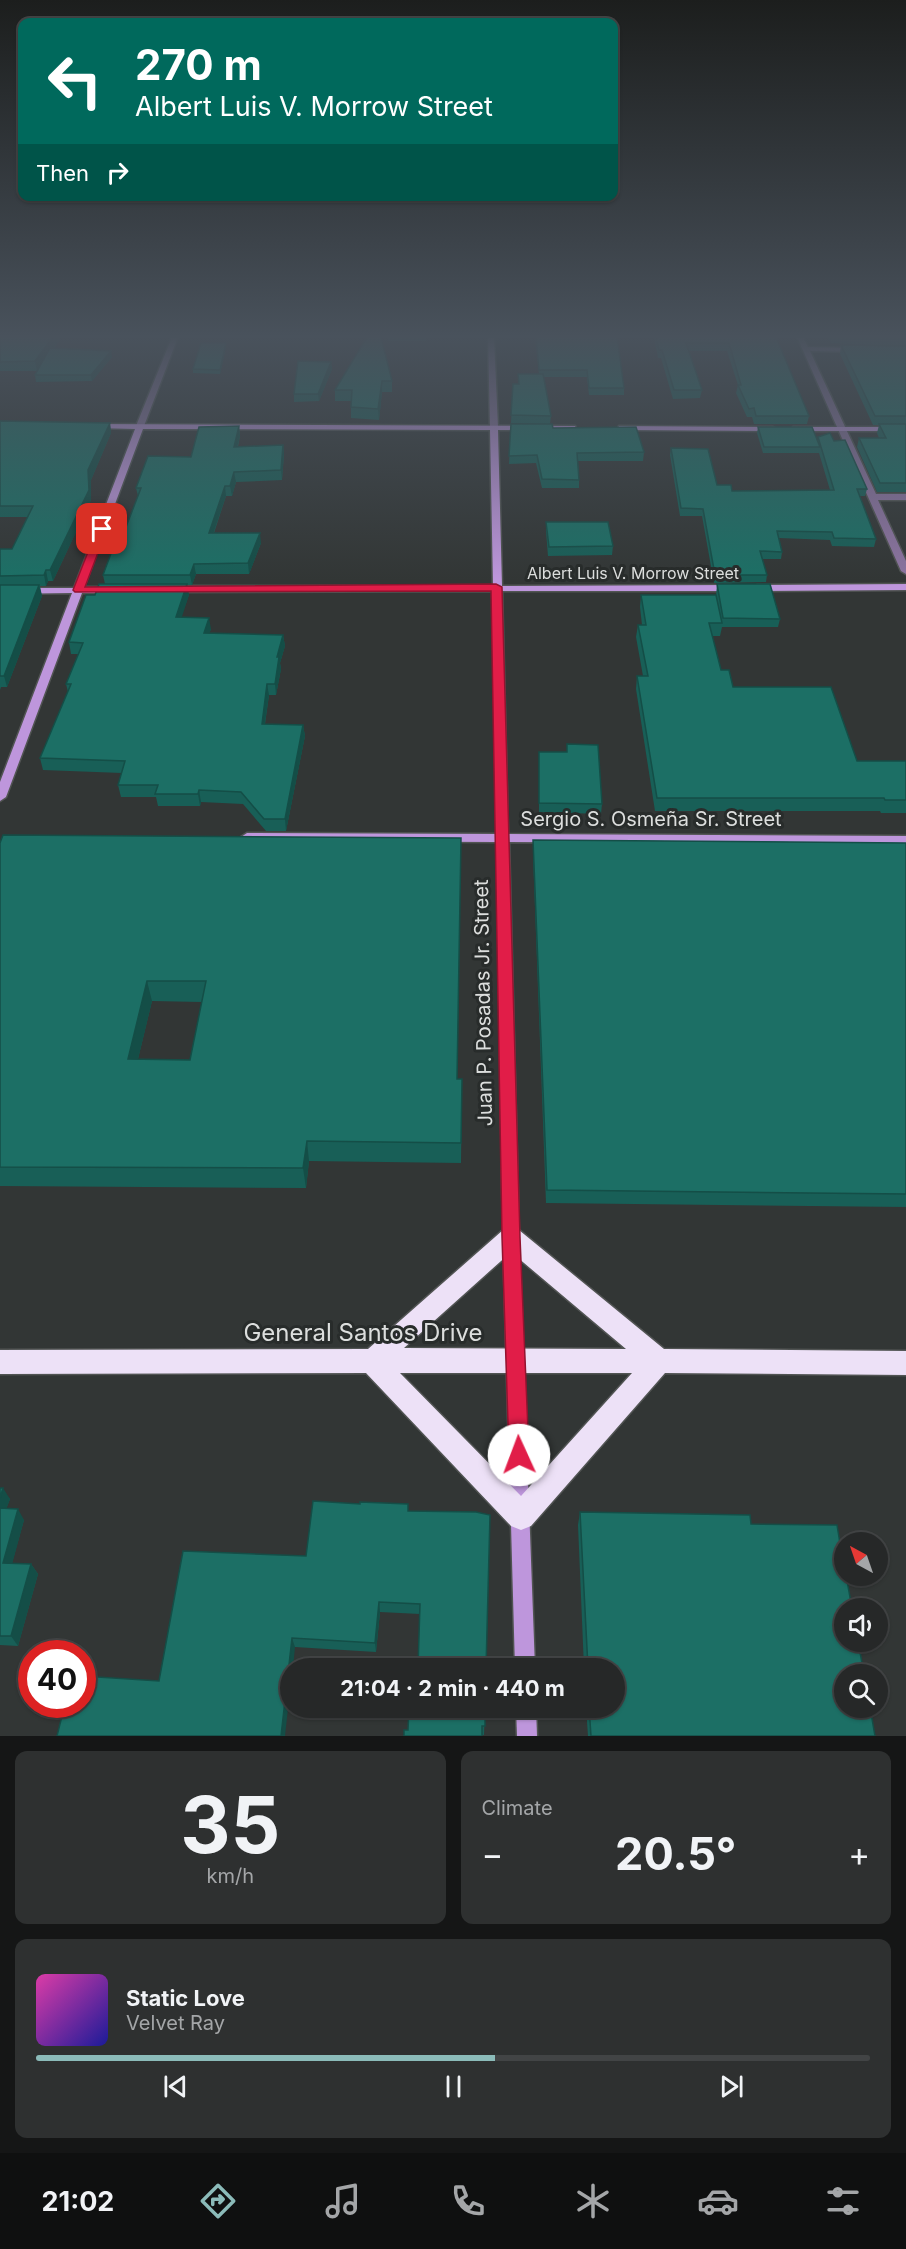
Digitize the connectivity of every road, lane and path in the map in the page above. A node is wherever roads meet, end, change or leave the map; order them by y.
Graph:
1 (143, 418) edge
2 (494, 418) edge
3 (835, 418) edge
4 (82, 426) edge
5 (140, 426) junction
6 (494, 428) junction
7 (578, 428) edge
8 (614, 428) edge
9 (780, 429) edge
10 (792, 429) edge
11 (840, 429) junction
12 (906, 429) edge
13 (906, 497) edge
14 (873, 498) junction
15 (906, 571) edge
16 (496, 587) junction
17 (906, 587) edge
18 (78, 590) junction
19 (126, 590) edge
20 (162, 590) edge
21 (0, 591) edge
22 (0, 797) edge
23 (234, 837) edge
24 (502, 837) junction
25 (906, 840) edge
26 (511, 1237) junction
27 (516, 1360) junction
28 (372, 1361) junction
29 (659, 1361) junction
30 (0, 1362) edge
31 (906, 1363) edge
32 (521, 1516) junction
33 (525, 1658) edge
34 (526, 1718) edge
35 (527, 1736) edge

1 - 5 street
2 - 6 street, Juan P. Posadas Jr. Street
3 - 11 street
4 - 5 street
5 - 6 street
5 - 18 street
6 - 7 street
6 - 16 street, Juan P. Posadas Jr. Street
8 - 9 street
10 - 11 street
11 - 12 street
11 - 14 street
13 - 14 street
14 - 15 street
16 - 17 street, Albert Luis V. Morrow Street
16 - 20 street, Albert Luis V. Morrow Street
16 - 24 street, Juan P. Posadas Jr. Street
18 - 19 street
18 - 21 street
18 - 22 street
23 - 24 street, Sergio S. Osmeña Sr. Street
24 - 25 street, Sergio S. Osmeña Sr. Street
24 - 26 street, Juan P. Posadas Jr. Street
26 - 27 street, Juan P. Posadas Jr. Street
26 - 28 highway
26 - 29 highway
27 - 28 highway, General Santos Drive
27 - 29 highway, General Santos Drive
27 - 32 street, Juan P. Posadas Jr. Street
28 - 30 highway, General Santos Drive
28 - 32 highway
29 - 31 highway, General Santos Drive
29 - 32 highway
32 - 33 street, Juan P. Posadas Jr. Street
34 - 35 street

